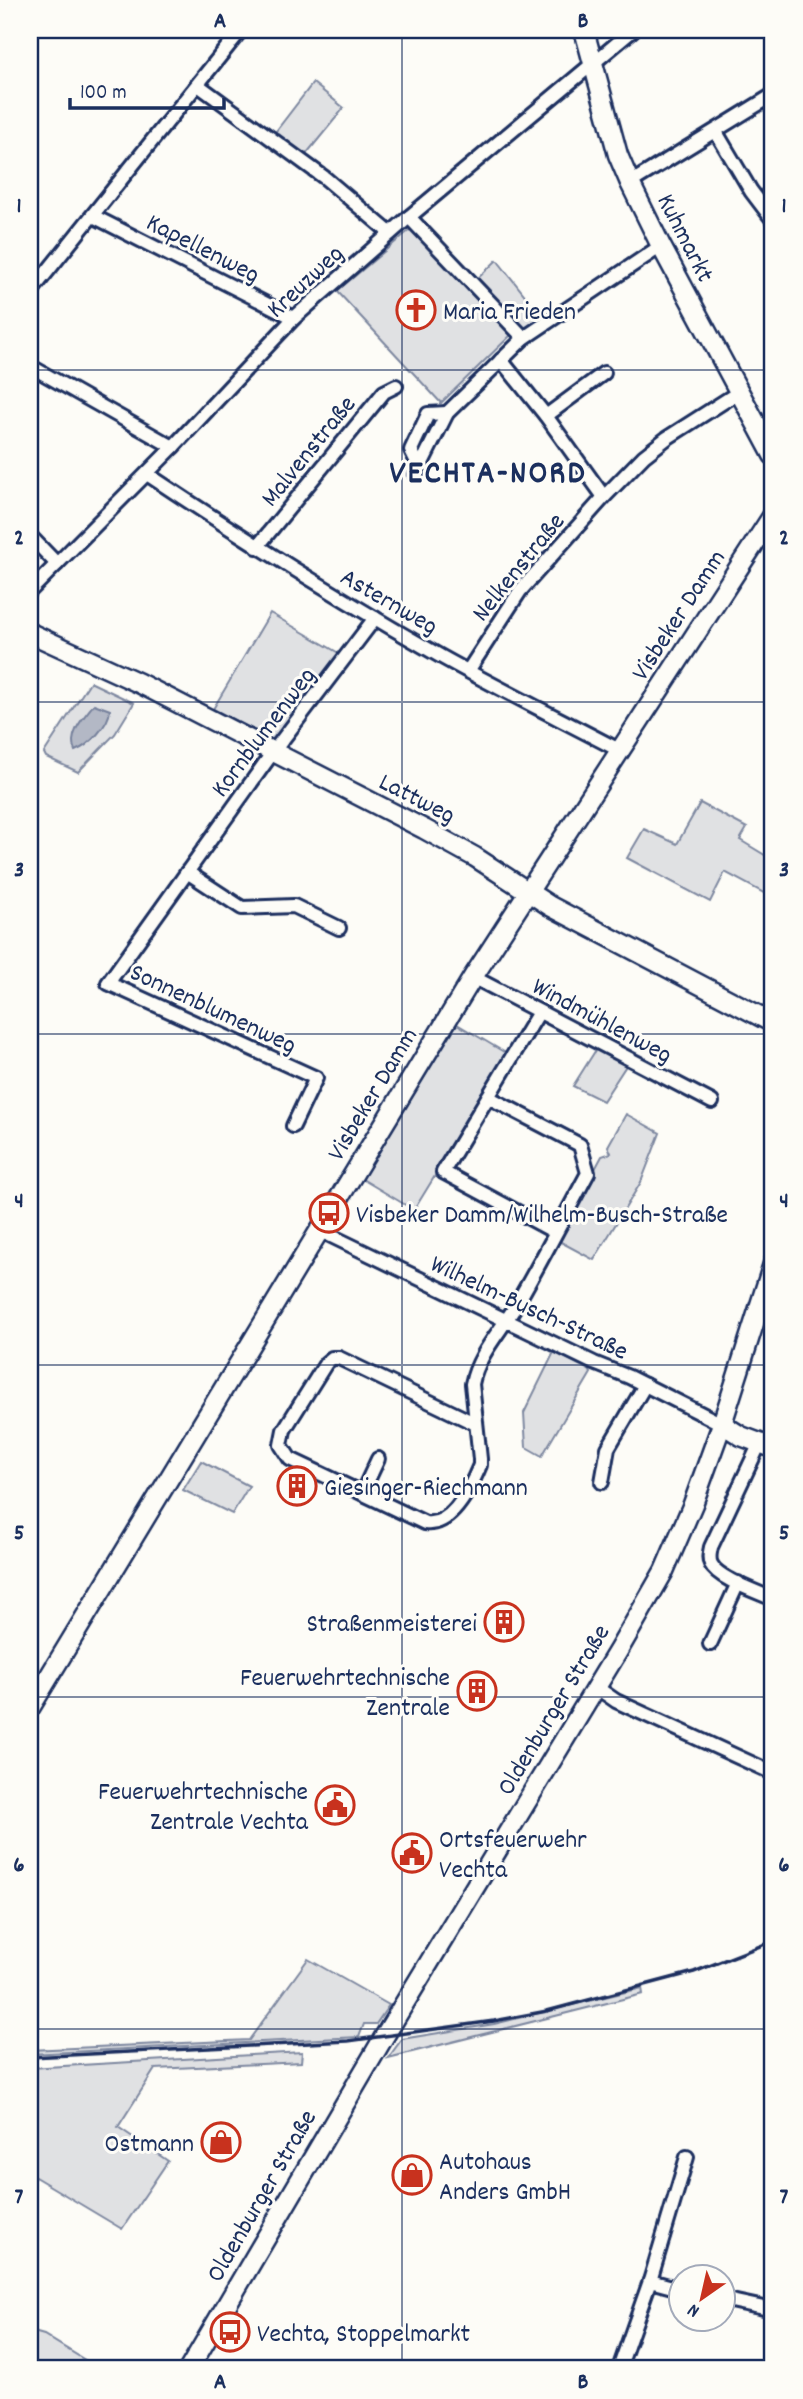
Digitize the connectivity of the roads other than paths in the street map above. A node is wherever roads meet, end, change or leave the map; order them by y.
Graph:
1 (241, 30) edge
2 (584, 30) edge
3 (634, 30) edge
4 (595, 64) junction
5 (198, 85) junction
6 (773, 95) edge
7 (716, 132) junction
8 (630, 183) junction
9 (93, 216) junction
10 (409, 217) junction
11 (773, 220) edge
12 (390, 233) junction
13 (661, 246) junction
14 (30, 293) edge
15 (294, 318) junction
16 (524, 338) junction
17 (501, 360) junction
18 (30, 366) edge
19 (604, 373) dead end
20 (396, 386) dead end
21 (739, 392) junction
22 (546, 416) junction
23 (173, 447) junction
24 (773, 455) edge
25 (418, 472) dead end
26 (146, 474) junction
27 (604, 497) junction
28 (773, 515) edge
29 (30, 536) edge
30 (257, 547) junction
31 (57, 564) junction
32 (30, 591) edge
33 (375, 618) junction
34 (30, 633) edge
35 (468, 671) junction
36 (620, 750) junction
37 (273, 752) junction
38 (187, 872) junction
39 (527, 891) junction
40 (339, 928) dead end
41 (141, 936) joint
42 (473, 977) junction
43 (539, 1012) junction
44 (773, 1023) edge
45 (488, 1097) junction
46 (712, 1102) dead end
47 (293, 1126) dead end
48 (319, 1230) junction
49 (555, 1232) junction
50 (773, 1264) edge
51 (504, 1320) junction
52 (645, 1385) junction
53 (476, 1424) junction
54 (722, 1424) junction
55 (767, 1445) edge
56 (378, 1459) dead end
57 (602, 1482) dead end
58 (362, 1493) junction
59 (738, 1583) junction
60 (773, 1599) edge
61 (710, 1644) dead end
62 (596, 1687) junction
63 (30, 1708) edge
64 (773, 1773) edge
65 (687, 2157) dead end
66 (650, 2281) junction
67 (666, 2285) edge
68 (736, 2302) edge
69 (773, 2310) edge
70 (189, 2369) edge
71 (619, 2369) edge

1 - 5 street
2 - 4 street, Kuhmarkt
3 - 4 street, Kreuzweg
4 - 8 street, Kuhmarkt
4 - 10 street, Kreuzweg
5 - 9 street
5 - 12 street
6 - 7 street
7 - 8 street
7 - 11 street
8 - 13 street, Kuhmarkt
9 - 14 street
9 - 15 street, Kapellenweg
10 - 12 street, Kreuzweg
10 - 16 street
12 - 15 street, Kreuzweg
13 - 16 street
13 - 21 street, Kuhmarkt
15 - 23 street, Kreuzweg
16 - 17 street
17 - 22 street
17 - 25 street
18 - 23 street
19 - 22 street
20 - 30 street, Malvenstraße
21 - 24 street, Kuhmarkt
21 - 27 street, Nelkenstraße
22 - 27 street
23 - 26 street, Kreuzweg
26 - 30 street, Asternweg
26 - 31 street, Kreuzweg
27 - 35 street, Nelkenstraße
28 - 36 street, Visbeker Damm
29 - 31 street
30 - 33 street, Asternweg
31 - 32 street, Kreuzweg
33 - 35 street, Asternweg
33 - 37 street, Kornblumenweg
34 - 37 street, Lattweg
35 - 36 street, Asternweg
36 - 39 street, Visbeker Damm
37 - 38 street, Kornblumenweg
37 - 39 street, Lattweg
38 - 40 street
38 - 41 street, Kornblumenweg
39 - 42 street, Visbeker Damm
39 - 44 street, Lattweg
41 - 47 street, Sonnenblumenweg
42 - 43 street, Windmühlenweg
42 - 48 street, Visbeker Damm
43 - 45 street
43 - 46 street, Windmühlenweg
45 - 49 street
45 - 49 street
48 - 51 street, Wilhelm-Busch-Straße
48 - 63 street, Visbeker Damm
49 - 51 street
50 - 54 street, Oldenburger Straße
51 - 52 street, Wilhelm-Busch-Straße
51 - 53 street
52 - 54 street, Wilhelm-Busch-Straße
52 - 57 street
53 - 58 street
53 - 58 street
54 - 55 street
54 - 62 street, Oldenburger Straße
55 - 59 street
56 - 58 street
59 - 60 street
59 - 61 street
62 - 64 street
62 - 70 street, Oldenburger Straße
65 - 66 street
66 - 67 street
66 - 71 street
68 - 69 street

